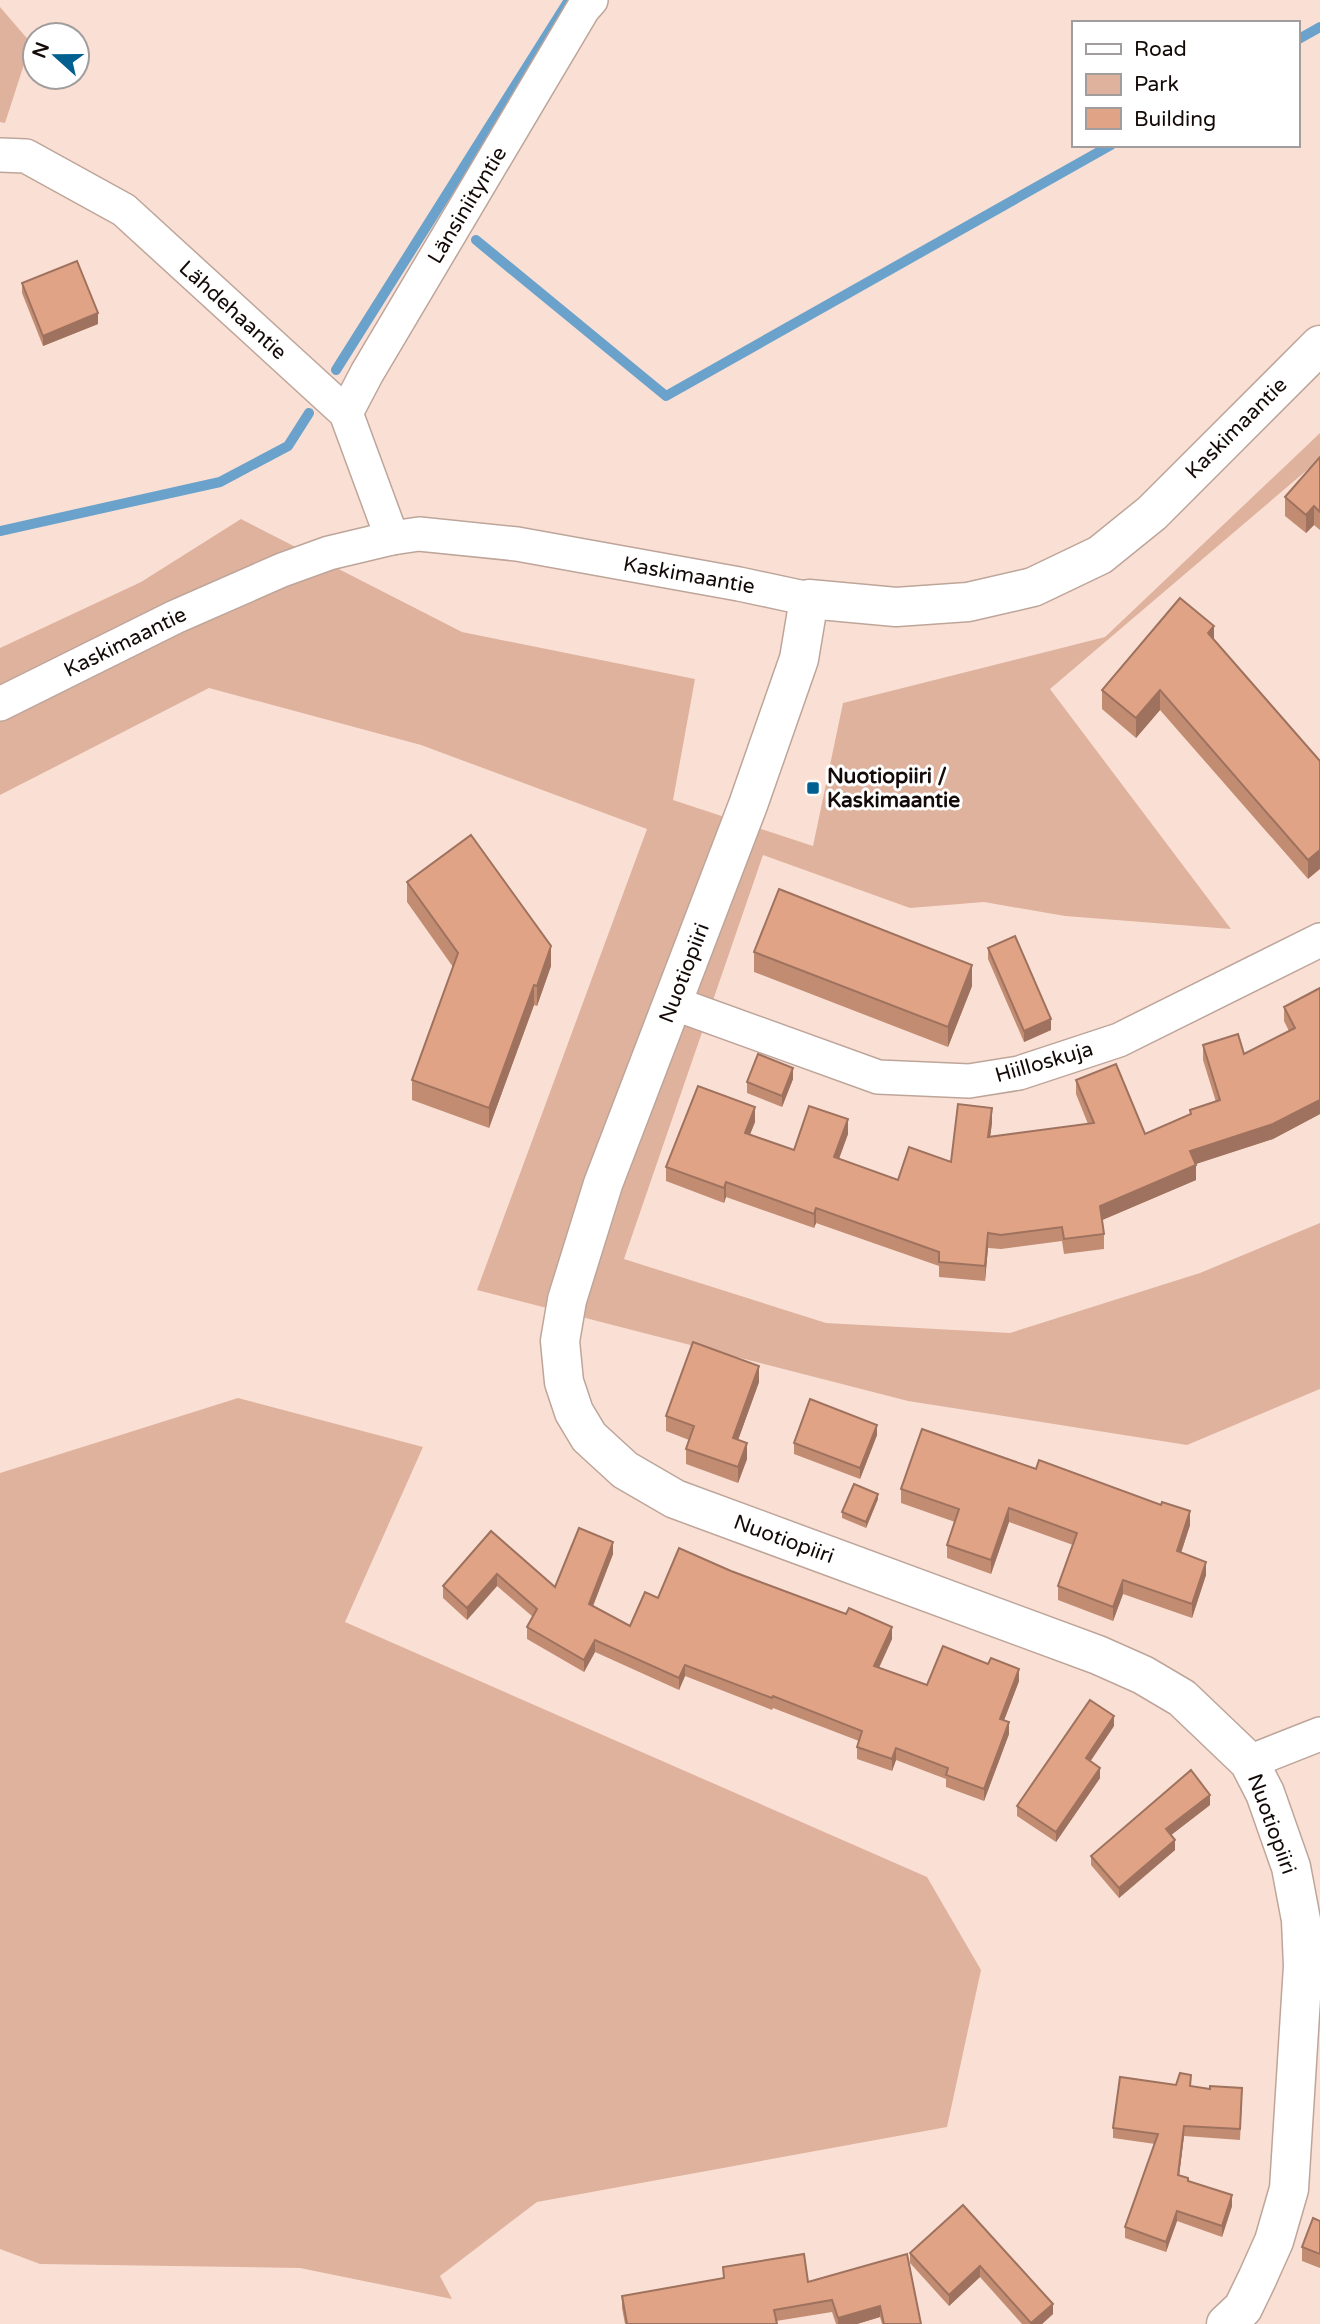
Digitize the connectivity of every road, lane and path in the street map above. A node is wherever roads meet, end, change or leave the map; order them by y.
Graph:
1 (591, 0) edge
2 (0, 155) edge
3 (1320, 345) edge
4 (346, 413) junction
5 (392, 538) junction
6 (809, 599) junction
7 (0, 704) edge
8 (1320, 940) edge
9 (673, 1003) junction
10 (1320, 1734) edge
11 (1249, 1762) junction
12 (1226, 2324) edge

1 - 4 street, Länsiniityntie
2 - 4 street, Lähdehaantie
3 - 6 street, Kaskimaantie
4 - 5 street, Lähdehaantie
5 - 6 street, Kaskimaantie
5 - 7 street, Kaskimaantie
6 - 9 street, Nuotiopiiri
8 - 9 street, Hiilloskuja
9 - 11 street, Nuotiopiiri
10 - 11 street
11 - 12 street, Nuotiopiiri

